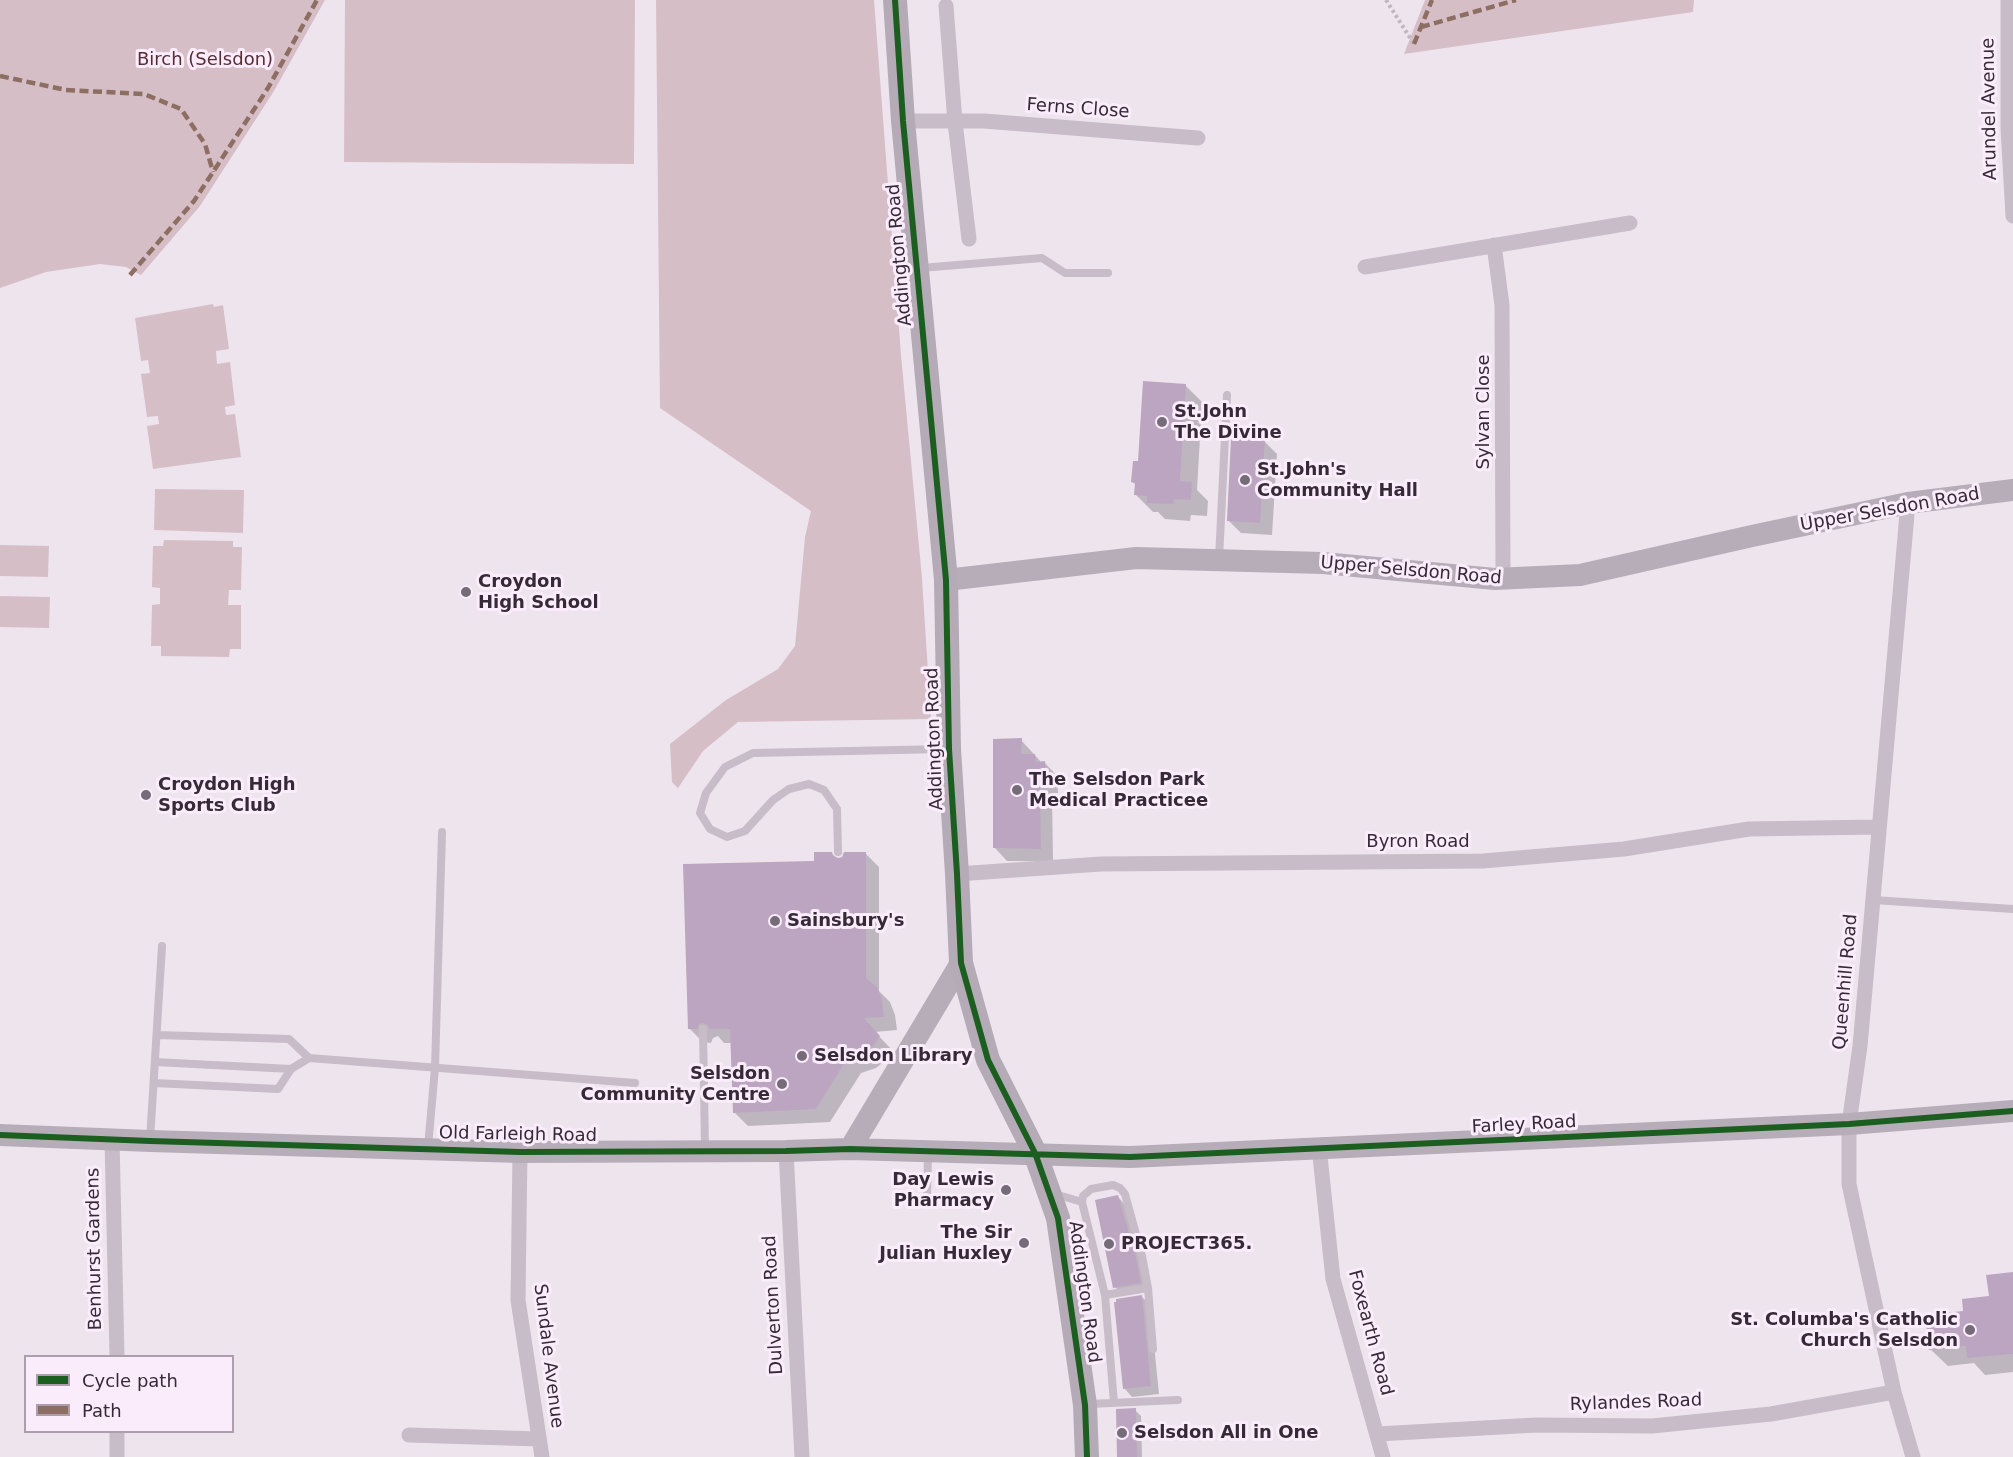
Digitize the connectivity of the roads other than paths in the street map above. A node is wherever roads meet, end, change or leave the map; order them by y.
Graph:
1 (895, 0) edge
2 (2008, 0) edge
3 (946, 6) dead end
4 (903, 120) junction
5 (955, 122) junction
6 (1198, 138) dead end
7 (2013, 216) edge
8 (1630, 223) dead end
9 (969, 239) dead end
10 (1494, 245) junction
11 (1365, 267) dead end
12 (917, 268) junction
13 (1108, 273) dead end
14 (1227, 395) dead end
15 (2013, 490) edge
16 (1908, 503) junction
17 (1219, 560) junction
18 (1503, 579) junction
19 (946, 580) junction
20 (949, 749) junction
21 (1878, 827) junction
22 (442, 832) dead end
23 (838, 852) dead end
24 (957, 874) junction
25 (1873, 900) junction
26 (2013, 909) edge
27 (162, 946) dead end
28 (961, 963) junction
29 (703, 1029) dead end
30 (157, 1035) junction
31 (309, 1058) junction
32 (155, 1062) junction
33 (435, 1068) junction
34 (291, 1069) junction
35 (154, 1083) junction
36 (635, 1083) dead end
37 (2013, 1111) edge
38 (1849, 1124) junction
39 (0, 1135) edge
40 (111, 1140) junction
41 (150, 1141) junction
42 (1319, 1147) junction
43 (428, 1148) junction
44 (850, 1149) junction
45 (705, 1151) junction
46 (786, 1151) junction
47 (928, 1151) junction
48 (520, 1152) junction
49 (1035, 1153) junction
50 (1051, 1193) junction
51 (927, 1199) dead end
52 (1082, 1202) junction
53 (1148, 1288) junction
54 (1106, 1295) junction
55 (1154, 1349) dead end
56 (117, 1355) edge
57 (1894, 1392) junction
58 (1178, 1400) dead end
59 (1114, 1403) junction
60 (1084, 1405) junction
61 (117, 1433) edge
62 (1378, 1434) junction
63 (409, 1435) dead end
64 (539, 1439) junction
65 (117, 1457) edge
66 (542, 1457) edge
67 (802, 1457) edge
68 (1087, 1457) edge
69 (1383, 1457) edge
70 (1913, 1457) edge

1 - 4 main road, Addington Road
2 - 7 street, Arundel Avenue
3 - 5 street
4 - 5 street, Ferns Close
4 - 12 main road, Addington Road
5 - 6 street, Ferns Close
5 - 9 street
8 - 10 street
10 - 11 street
10 - 18 street, Sylvan Close
12 - 13 lane
12 - 19 main road, Addington Road
14 - 17 lane
15 - 16 street, Upper Selsdon Road
16 - 18 street, Upper Selsdon Road
16 - 21 street, Queenhill Road
17 - 18 street, Upper Selsdon Road
17 - 19 street, Upper Selsdon Road
19 - 20 main road, Addington Road
20 - 23 lane
20 - 24 main road, Addington Road
21 - 24 street, Byron Road
21 - 25 street, Queenhill Road
22 - 33 lane
24 - 28 main road, Addington Road
25 - 26 lane
25 - 38 street, Queenhill Road
27 - 30 lane
28 - 44 street
28 - 49 main road, Addington Road
29 - 45 lane
30 - 31 lane
30 - 32 lane
31 - 33 lane
31 - 34 lane
32 - 34 lane
32 - 35 lane
33 - 36 lane
33 - 43 lane
34 - 35 lane
35 - 41 lane
37 - 38 street, Farley Road
38 - 42 street, Farley Road
38 - 57 street, Queenhill Road
39 - 40 street, Old Farleigh Road
40 - 41 street, Old Farleigh Road
40 - 56 street, Benhurst Gardens
41 - 43 street, Old Farleigh Road
42 - 49 street, Farley Road
42 - 62 street, Foxearth Road
43 - 48 street, Old Farleigh Road
44 - 46 street, Old Farleigh Road
44 - 47 street, Old Farleigh Road
45 - 46 street, Old Farleigh Road
45 - 48 street, Old Farleigh Road
46 - 67 street, Dulverton Road
47 - 49 street, Old Farleigh Road
47 - 51 lane
48 - 64 street, Sundale Avenue
49 - 50 main road, Addington Road
50 - 52 lane
50 - 60 main road, Addington Road
52 - 53 lane
52 - 54 lane
53 - 54 lane
53 - 55 lane
54 - 59 lane
57 - 62 street, Rylandes Road
57 - 70 street, Queenhill Road
58 - 59 lane
59 - 60 lane
60 - 68 main road, Addington Road
61 - 65 street
62 - 69 street, Foxearth Road
63 - 64 street
64 - 66 street, Sundale Avenue

